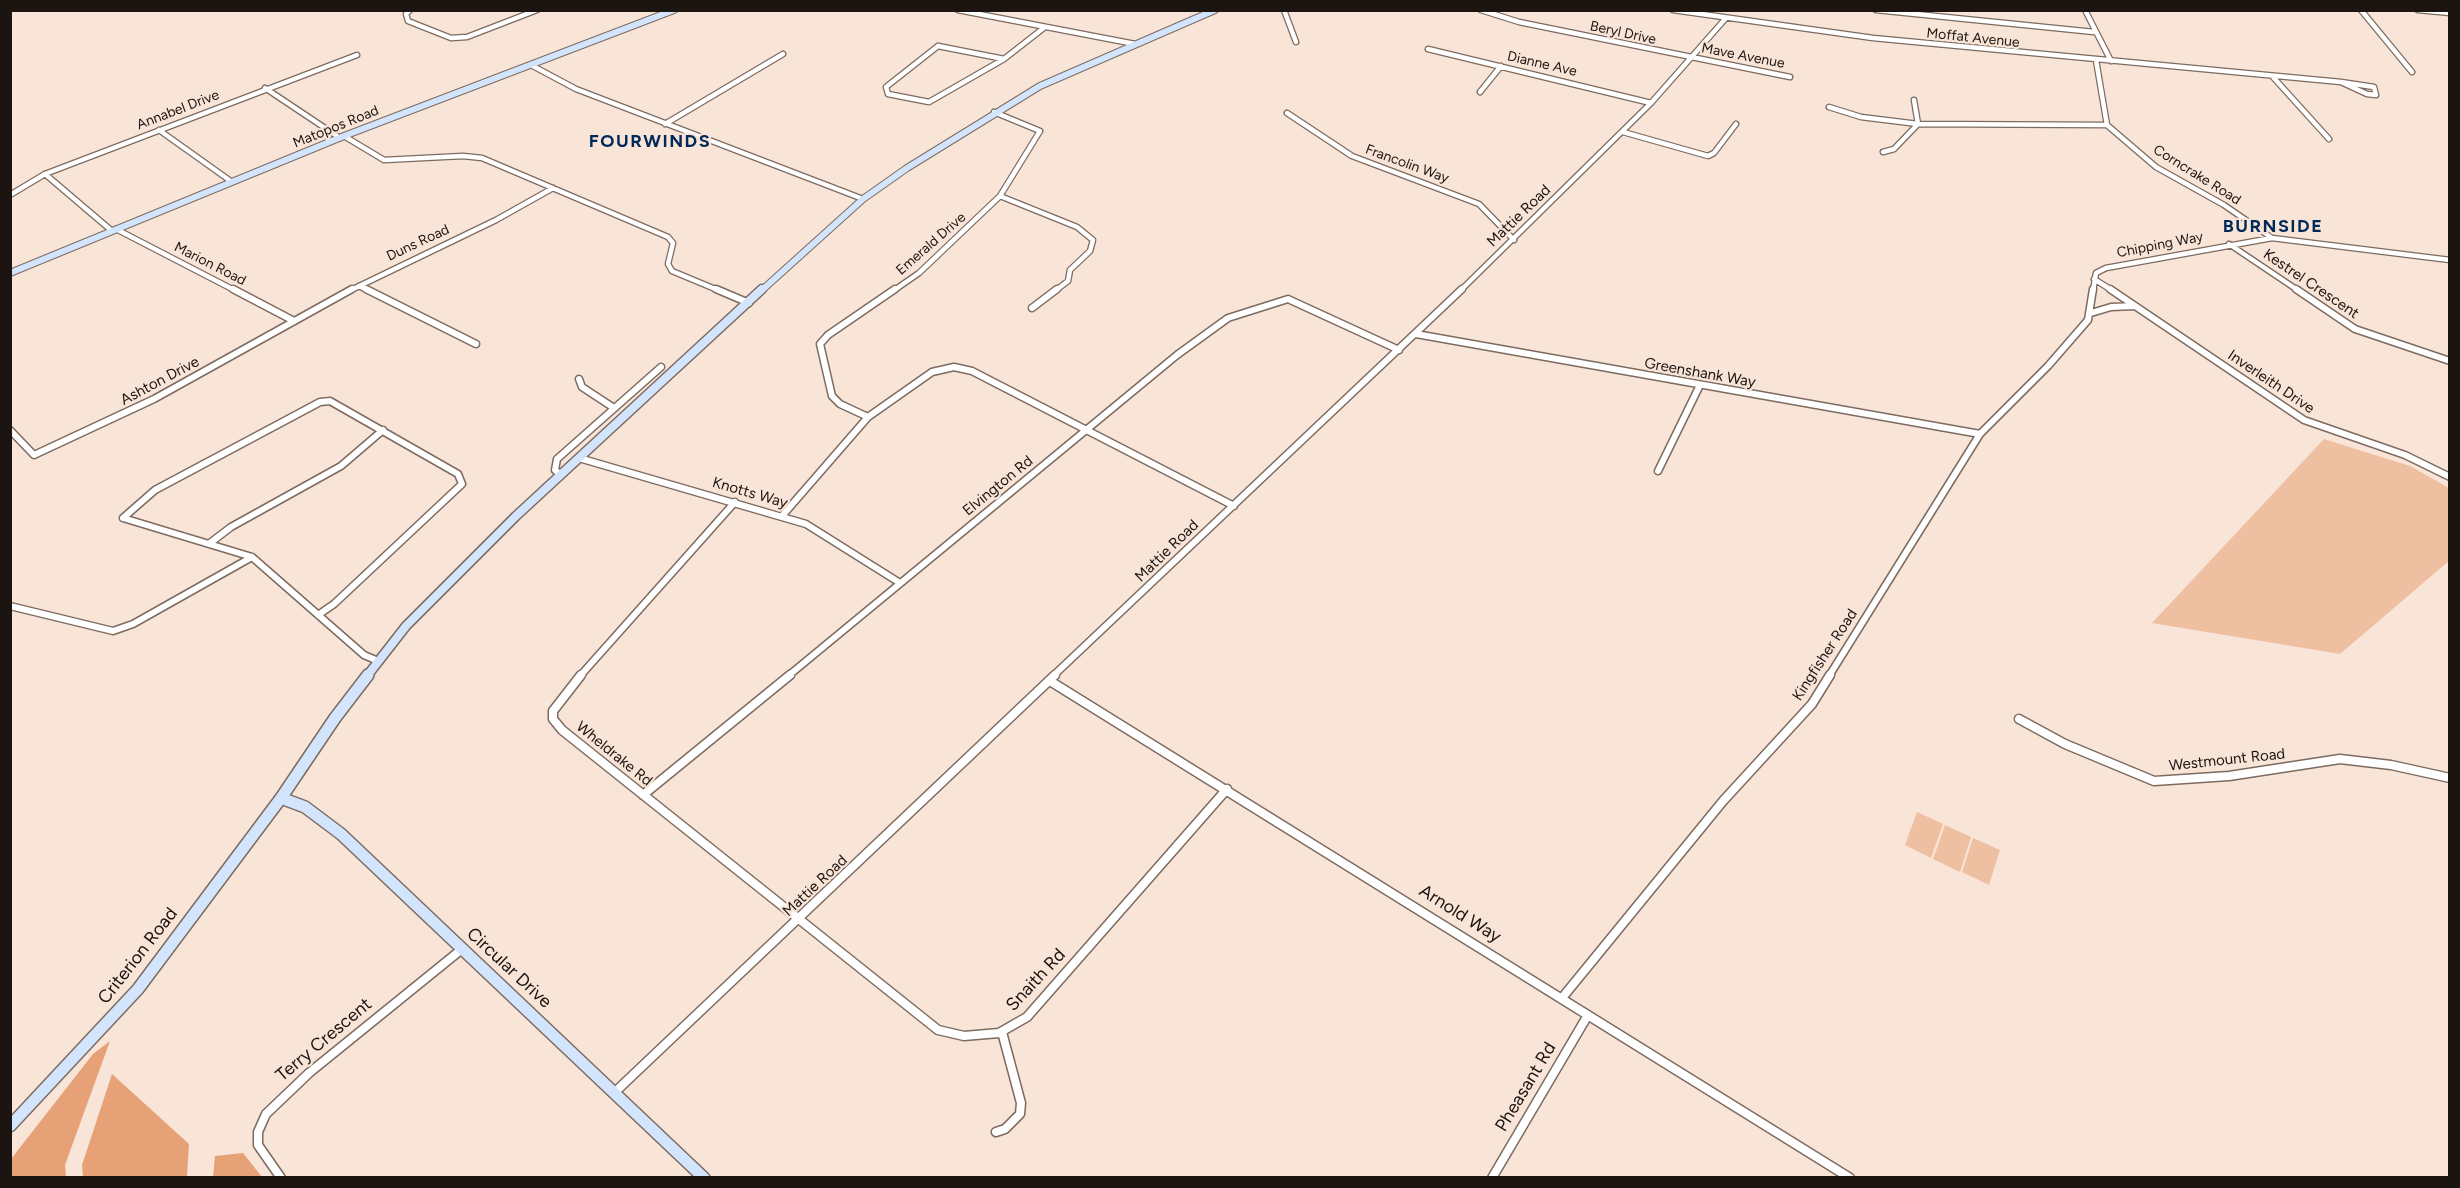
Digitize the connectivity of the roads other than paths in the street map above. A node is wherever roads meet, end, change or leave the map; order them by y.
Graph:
1 (410, 10) edge
2 (537, 10) edge
3 (674, 10) edge
4 (958, 10) edge
5 (1215, 10) edge
6 (1284, 10) edge
7 (1481, 10) edge
8 (1673, 10) edge
9 (1876, 10) edge
10 (2085, 10) edge
11 (2361, 10) edge
12 (2418, 10) edge
13 (2450, 13) edge
14 (1726, 18) junction
15 (1045, 27) junction
16 (2094, 32) junction
17 (1296, 42) dead end
18 (1135, 44) junction
19 (1428, 49) dead end
20 (783, 54) dead end
21 (357, 55) dead end
22 (1691, 58) junction
23 (1004, 59) junction
24 (2096, 60) junction
25 (2111, 61) junction
26 (531, 65) junction
27 (1501, 66) junction
28 (2412, 72) dead end
29 (1790, 77) dead end
30 (2273, 77) junction
31 (2341, 82) junction
32 (265, 88) junction
33 (1480, 92) dead end
34 (1914, 100) dead end
35 (1651, 103) junction
36 (1829, 107) dead end
37 (994, 112) junction
38 (1287, 113) dead end
39 (665, 124) junction
40 (1736, 124) dead end
41 (2107, 125) junction
42 (1916, 126) junction
43 (159, 130) junction
44 (1623, 132) junction
45 (342, 137) junction
46 (2329, 140) dead end
47 (1883, 152) dead end
48 (45, 174) junction
49 (232, 182) junction
50 (553, 188) junction
51 (10, 195) edge
52 (1000, 196) junction
53 (863, 199) junction
54 (114, 230) junction
55 (2272, 238) junction
56 (1514, 240) junction
57 (2229, 244) junction
58 (2450, 260) edge
59 (10, 273) edge
60 (2094, 279) junction
61 (359, 285) junction
62 (749, 303) junction
63 (2137, 306) junction
64 (1032, 308) dead end
65 (2091, 313) junction
66 (294, 321) junction
67 (1416, 334) junction
68 (476, 344) dead end
69 (1399, 350) junction
70 (2450, 361) edge
71 (661, 368) dead end
72 (579, 379) dead end
73 (1700, 385) junction
74 (614, 408) junction
75 (868, 417) junction
76 (383, 430) junction
77 (1088, 431) junction
78 (11, 432) edge
79 (1980, 434) junction
80 (34, 455) joint
81 (579, 458) junction
82 (1658, 471) dead end
83 (561, 475) junction
84 (2450, 477) edge
85 (735, 502) junction
86 (1234, 506) junction
87 (782, 516) junction
88 (210, 543) junction
89 (252, 557) junction
90 (900, 583) junction
91 (10, 606) edge
92 (318, 615) junction
93 (378, 661) junction
94 (1050, 681) junction
95 (2019, 719) dead end
96 (2450, 778) edge
97 (1227, 789) junction
98 (643, 795) junction
99 (281, 798) junction
100 (799, 920) junction
101 (462, 949) junction
102 (1562, 998) junction
103 (1588, 1015) junction
104 (1002, 1032) junction
105 (615, 1092) junction
106 (10, 1126) edge
107 (996, 1132) dead end
108 (281, 1178) edge
109 (704, 1178) edge
110 (1492, 1178) edge
111 (1850, 1178) edge

1 - 2 street
3 - 26 street, Matopos Road
4 - 15 street
5 - 18 street, Criterion Road
6 - 17 street
7 - 22 street, Beryl Drive
8 - 14 street, Moffat Avenue
9 - 16 street
10 - 16 street
11 - 28 street
12 - 13 street
14 - 22 street, Mattie Road
14 - 24 street, Moffat Avenue
15 - 18 street
15 - 23 street
16 - 25 street
18 - 37 street, Criterion Road
19 - 27 street, Dianne Ave
20 - 39 street
21 - 32 street, Annabel Drive
22 - 29 street, Mave Avenue
22 - 35 street, Mattie Road
23 - 23 street
24 - 25 street, Moffat Avenue
24 - 41 street
25 - 30 street, Moffat Avenue
26 - 39 street
26 - 45 street, Matopos Road
27 - 33 street
27 - 35 street, Dianne Ave
30 - 31 street, Moffat Avenue
30 - 46 street
31 - 31 street, Moffat Avenue
32 - 43 street, Annabel Drive
32 - 45 street
34 - 42 street
35 - 44 street, Mattie Road
36 - 42 street
37 - 52 street, Emerald Drive
37 - 53 street, Criterion Road
38 - 56 street, Francolin Way
39 - 53 street
40 - 44 street
41 - 42 street
41 - 55 street, Corncrake Road
42 - 47 street
43 - 48 street, Annabel Drive
43 - 49 street
44 - 56 street, Mattie Road
45 - 49 street, Matopos Road
45 - 50 street
48 - 51 street, Annabel Drive
48 - 54 street, Marion Road
49 - 54 street, Matopos Road
50 - 61 street, Duns Road
50 - 62 street
52 - 64 street
52 - 75 street, Emerald Drive
53 - 62 street, Criterion Road
54 - 59 street, Matopos Road
54 - 66 street, Marion Road
55 - 57 street, Chipping Way
55 - 58 street, Chipping Way
56 - 67 street, Mattie Road
57 - 60 street, Chipping Way
57 - 70 street, Kestrel Crescent
60 - 63 street, Inverleith Drive
60 - 65 street
61 - 66 street, Duns Road
61 - 68 street
62 - 81 street, Criterion Road
63 - 65 street
63 - 84 street, Inverleith Drive
65 - 79 street, Kingfisher Road
66 - 80 street, Ashton Drive
67 - 69 street, Mattie Road
67 - 73 street, Greenshank Way
69 - 77 street, Elvington Rd
69 - 86 street, Mattie Road
71 - 74 street
72 - 74 street
73 - 79 street, Greenshank Way
73 - 82 street
74 - 83 street
75 - 77 street
75 - 87 street
76 - 88 street
76 - 88 street
76 - 92 street
77 - 86 street
77 - 90 street, Elvington Rd
78 - 80 street
79 - 102 street, Kingfisher Road
81 - 83 street, Criterion Road
81 - 85 street, Knotts Way
83 - 93 street, Criterion Road
85 - 87 street, Knotts Way
85 - 98 street, Wheldrake Rd
86 - 94 street, Mattie Road
87 - 90 street, Knotts Way
88 - 89 street
89 - 91 street
89 - 92 street
90 - 98 street, Elvington Rd
92 - 93 street
93 - 99 street, Criterion Road
94 - 97 street, Arnold Way
94 - 100 street, Mattie Road
95 - 96 street, Westmount Road
97 - 102 street, Arnold Way
97 - 104 street, Snaith Rd
98 - 100 street, Wheldrake Rd
99 - 101 street, Circular Drive
99 - 106 street, Criterion Road
100 - 104 street, Snaith Rd
100 - 105 street, Mattie Road
101 - 105 street, Circular Drive
101 - 108 street, Terry Crescent
102 - 103 street, Arnold Way
103 - 110 street, Pheasant Rd
103 - 111 street, Arnold Way
104 - 107 street
105 - 109 street, Circular Drive

